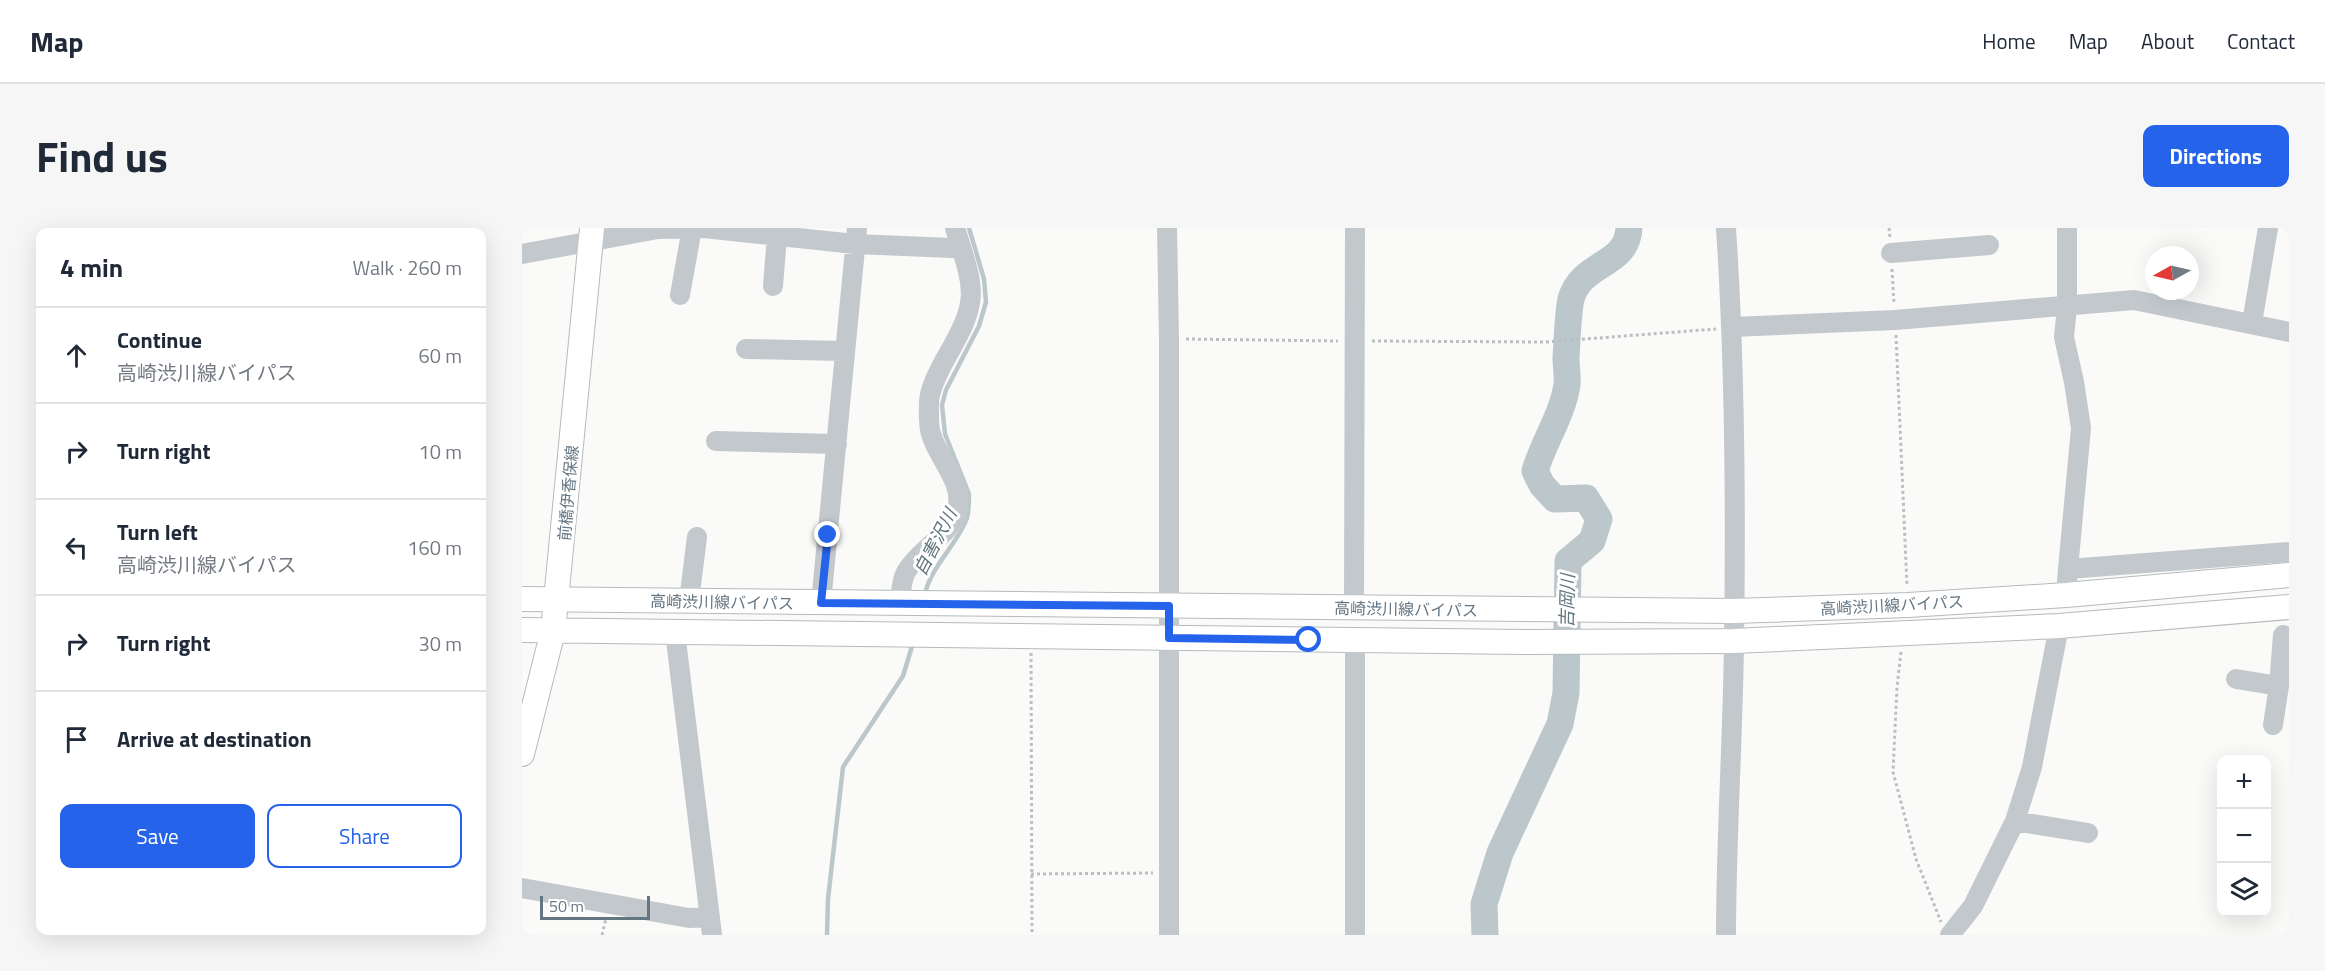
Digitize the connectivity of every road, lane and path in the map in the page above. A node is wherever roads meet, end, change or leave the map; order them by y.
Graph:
1 (692, 228) edge
2 (1167, 228) edge
3 (1355, 228) edge
4 (1726, 228) edge
5 (1889, 228) edge
6 (2067, 228) edge
7 (2268, 228) edge
8 (592, 235) edge
9 (777, 236) junction
10 (856, 236) edge
11 (957, 236) edge
12 (1989, 245) dead end
13 (1891, 253) junction
14 (522, 254) edge
15 (773, 286) dead end
16 (680, 295) dead end
17 (2067, 307) junction
18 (1895, 320) junction
19 (2252, 323) junction
20 (1733, 327) junction
21 (2289, 332) edge
22 (1546, 342) dead end
23 (746, 349) dead end
24 (845, 351) junction
25 (716, 441) dead end
26 (837, 444) junction
27 (697, 537) dead end
28 (2289, 552) edge
29 (2068, 569) junction
30 (2289, 575) edge
31 (2066, 595) junction
32 (522, 599) edge
33 (558, 600) junction
34 (688, 601) junction
35 (821, 603) junction
36 (905, 603) junction
37 (1908, 605) junction
38 (1169, 606) junction
39 (2285, 607) edge
40 (1354, 608) junction
41 (1734, 611) junction
42 (2059, 626) junction
43 (522, 630) edge
44 (554, 631) junction
45 (675, 632) junction
46 (1904, 634) junction
47 (2286, 634) edge
48 (1031, 636) junction
49 (1169, 638) junction
50 (1355, 640) junction
51 (1734, 641) junction
52 (2236, 680) dead end
53 (2279, 686) junction
54 (2273, 725) dead end
55 (522, 754) edge
56 (2015, 821) junction
57 (2088, 833) dead end
58 (1169, 873) junction
59 (1031, 874) junction
60 (522, 888) edge
61 (711, 926) edge
62 (1946, 930) edge
63 (1032, 935) edge
64 (1169, 935) edge
65 (1355, 935) edge
66 (1726, 935) edge

1 - 8 street
1 - 9 street
1 - 16 street
2 - 38 street
3 - 40 street
4 - 20 street
5 - 13 path
6 - 17 street
7 - 19 street
8 - 14 street
8 - 33 main road, 前橋伊香保線
9 - 10 street
9 - 15 street
10 - 11 street
10 - 24 street
11 - 36 street
12 - 13 street
13 - 18 path
17 - 18 street
17 - 19 street
17 - 29 street
18 - 20 street
18 - 37 path
19 - 21 street
20 - 22 path
20 - 41 street
23 - 24 street
24 - 26 street
25 - 26 street
26 - 35 street
27 - 34 street
28 - 29 street
29 - 31 street
30 - 31 main road, 高崎渋川線バイパス
31 - 37 main road, 高崎渋川線バイパス
32 - 33 main road, 高崎渋川線バイパス
33 - 34 main road, 高崎渋川線バイパス
33 - 44 main road, 前橋伊香保線
34 - 35 main road, 高崎渋川線バイパス
35 - 36 main road, 高崎渋川線バイパス
36 - 38 main road, 高崎渋川線バイパス
37 - 41 main road, 高崎渋川線バイパス
38 - 40 main road, 高崎渋川線バイパス
38 - 49 street
39 - 42 main road, 高崎渋川線バイパス
39 - 47 street
40 - 41 main road, 高崎渋川線バイパス
41 - 51 street
42 - 46 main road, 高崎渋川線バイパス
42 - 56 street
43 - 44 main road, 高崎渋川線バイパス
44 - 45 main road, 高崎渋川線バイパス
44 - 55 main road, 前橋伊香保線
45 - 48 main road, 高崎渋川線バイパス
45 - 61 street
46 - 51 main road, 高崎渋川線バイパス
46 - 62 path
47 - 53 street
48 - 49 main road, 高崎渋川線バイパス
48 - 59 path
49 - 50 main road, 高崎渋川線バイパス
49 - 58 street
50 - 51 main road, 高崎渋川線バイパス
50 - 65 street
51 - 66 street
52 - 53 street
53 - 54 street
56 - 57 street
56 - 62 street
58 - 59 path
58 - 64 street
59 - 63 path
60 - 61 street

